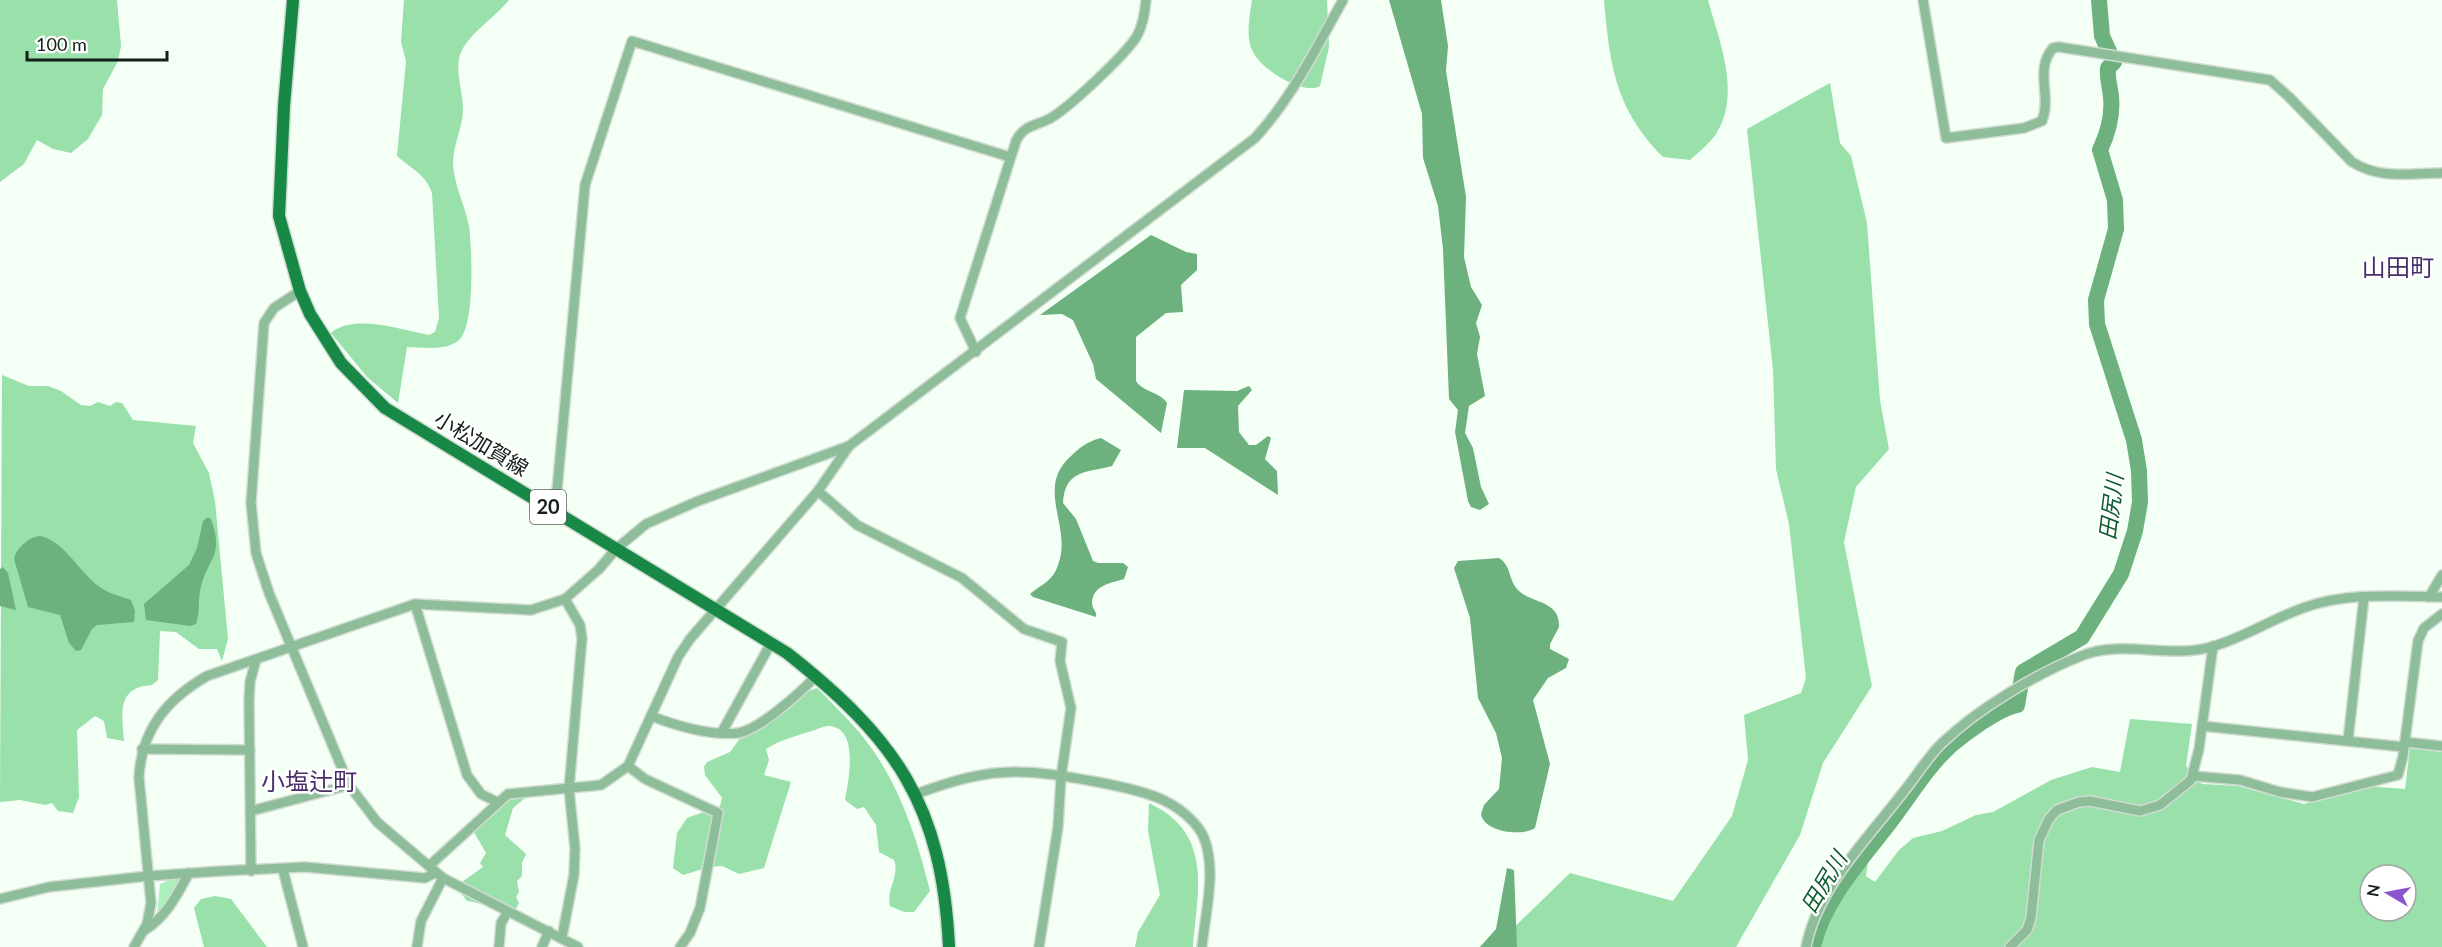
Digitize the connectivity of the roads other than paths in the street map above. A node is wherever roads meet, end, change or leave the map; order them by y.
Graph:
1 (293, 0) edge
2 (1146, 0) edge
3 (1923, 0) edge
4 (1341, 3) edge
5 (1010, 157) junction
6 (2442, 174) edge
7 (300, 291) junction
8 (976, 352) junction
9 (849, 447) junction
10 (818, 491) junction
11 (555, 512) junction
12 (616, 549) junction
13 (2442, 575) edge
14 (2364, 597) junction
15 (2429, 597) junction
16 (2442, 597) edge
17 (565, 599) junction
18 (415, 604) junction
19 (715, 608) junction
20 (2442, 614) edge
21 (771, 643) junction
22 (293, 645) junction
23 (2213, 646) junction
24 (256, 660) junction
25 (816, 676) junction
26 (651, 716) junction
27 (2202, 726) junction
28 (722, 732) junction
29 (2348, 741) junction
30 (2404, 744) junction
31 (2442, 746) edge
32 (142, 750) junction
33 (250, 750) junction
34 (627, 766) junction
35 (2193, 776) junction
36 (1061, 777) junction
37 (349, 785) junction
38 (569, 789) junction
39 (916, 794) junction
40 (497, 802) junction
41 (251, 811) junction
42 (283, 870) junction
43 (251, 871) junction
44 (436, 872) junction
45 (189, 873) junction
46 (148, 876) junction
47 (0, 899) edge
48 (507, 913) junction
49 (145, 930) junction
50 (549, 931) junction
51 (562, 937) junction
52 (134, 947) edge
53 (303, 947) edge
54 (417, 947) edge
55 (499, 947) edge
56 (542, 947) edge
57 (578, 947) edge
58 (680, 947) edge
59 (949, 947) edge
60 (1039, 947) edge
61 (1202, 947) edge
62 (1806, 947) edge
63 (2010, 947) edge

1 - 7 main road, 小松加賀線 / 20
2 - 5 street
3 - 6 street
4 - 8 street
5 - 8 street
5 - 11 street
7 - 11 main road, 小松加賀線 / 20
7 - 22 street
8 - 9 street
9 - 10 street
9 - 12 street
10 - 19 street
10 - 36 street
11 - 12 main road, 小松加賀線 / 20
12 - 17 street
12 - 19 main road, 小松加賀線 / 20
13 - 15 street
14 - 15 street
14 - 23 street
14 - 29 street
15 - 16 street
17 - 18 street
17 - 38 street
18 - 22 street
18 - 40 street
19 - 21 main road, 小松加賀線 / 20
19 - 26 street
20 - 30 street
21 - 25 main road, 小松加賀線 / 20
21 - 28 street
22 - 24 street
22 - 37 street
23 - 27 street
23 - 62 street
24 - 32 street
24 - 33 street
25 - 28 street
25 - 39 main road, 小松加賀線 / 20
26 - 28 street
26 - 34 street
27 - 29 street
27 - 35 street
29 - 30 street
30 - 31 street
30 - 35 street
32 - 33 street
32 - 46 street
33 - 41 street
34 - 38 street
34 - 58 street
35 - 63 street
36 - 39 street
36 - 60 street
36 - 61 street
37 - 41 street
37 - 44 street
38 - 40 street
38 - 51 street
39 - 59 main road, 小松加賀線 / 20
40 - 44 street
41 - 43 street
42 - 43 street
42 - 44 street
42 - 53 street
43 - 45 street
44 - 48 street
44 - 54 street
45 - 46 street
45 - 49 street
46 - 47 street
46 - 49 street
48 - 50 street
48 - 55 street
49 - 52 street
50 - 51 street
50 - 56 street
51 - 57 street

